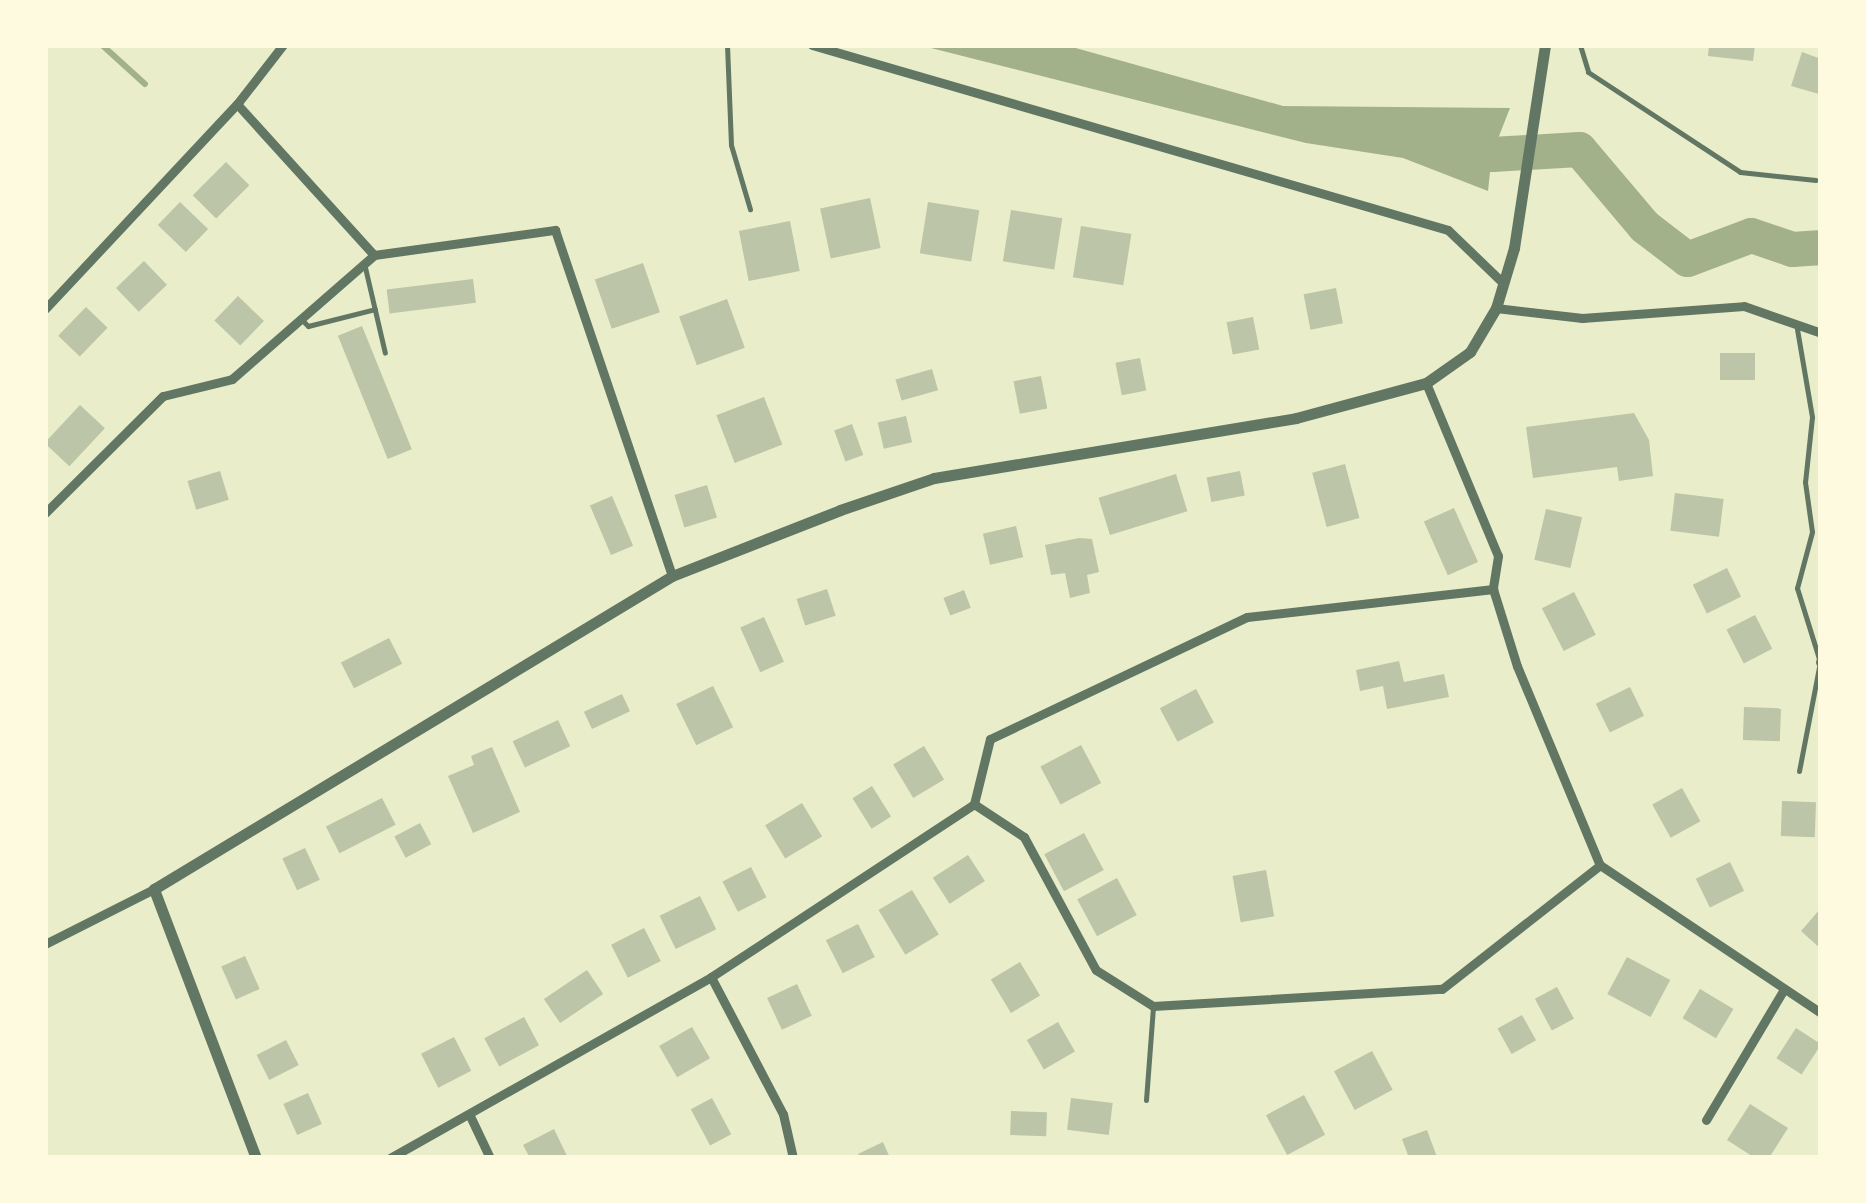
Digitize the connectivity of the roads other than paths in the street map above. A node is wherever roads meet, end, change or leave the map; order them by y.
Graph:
1 (284, 45) edge
2 (727, 45) edge
3 (812, 45) edge
4 (1545, 45) edge
5 (1580, 45) edge
6 (236, 104) junction
7 (1816, 180) dead end
8 (750, 209) dead end
9 (374, 255) junction
10 (364, 263) junction
11 (1504, 283) junction
12 (1496, 308) junction
13 (45, 309) edge
14 (376, 309) junction
15 (301, 319) junction
16 (1797, 330) junction
17 (1821, 332) edge
18 (385, 353) dead end
19 (1426, 384) junction
20 (45, 513) edge
21 (672, 576) junction
22 (1492, 590) junction
23 (1820, 662) edge
24 (1799, 770) dead end
25 (974, 804) junction
26 (1600, 865) junction
27 (154, 890) junction
28 (45, 944) edge
29 (711, 977) junction
30 (1784, 990) junction
31 (1153, 1006) junction
32 (1821, 1013) edge
33 (1146, 1100) dead end
34 (471, 1118) junction
35 (1706, 1120) dead end
36 (256, 1158) edge
37 (390, 1158) edge
38 (490, 1158) edge
39 (793, 1158) edge

1 - 6 street
2 - 8 lane
3 - 11 street
4 - 11 street
5 - 7 lane
6 - 9 street
6 - 13 street
9 - 10 street
9 - 21 street
10 - 14 lane
10 - 15 street
11 - 12 street
12 - 16 street
12 - 19 street
14 - 15 lane
14 - 18 lane
15 - 20 street
16 - 17 street
16 - 23 lane
19 - 21 street
19 - 22 street
21 - 27 street
22 - 25 street
22 - 26 street
23 - 24 lane
25 - 29 street
25 - 31 street
26 - 30 street
26 - 31 street
27 - 28 street
27 - 36 street
29 - 34 street
29 - 39 street
30 - 32 street
30 - 35 street
31 - 33 lane
34 - 37 street
34 - 38 street

